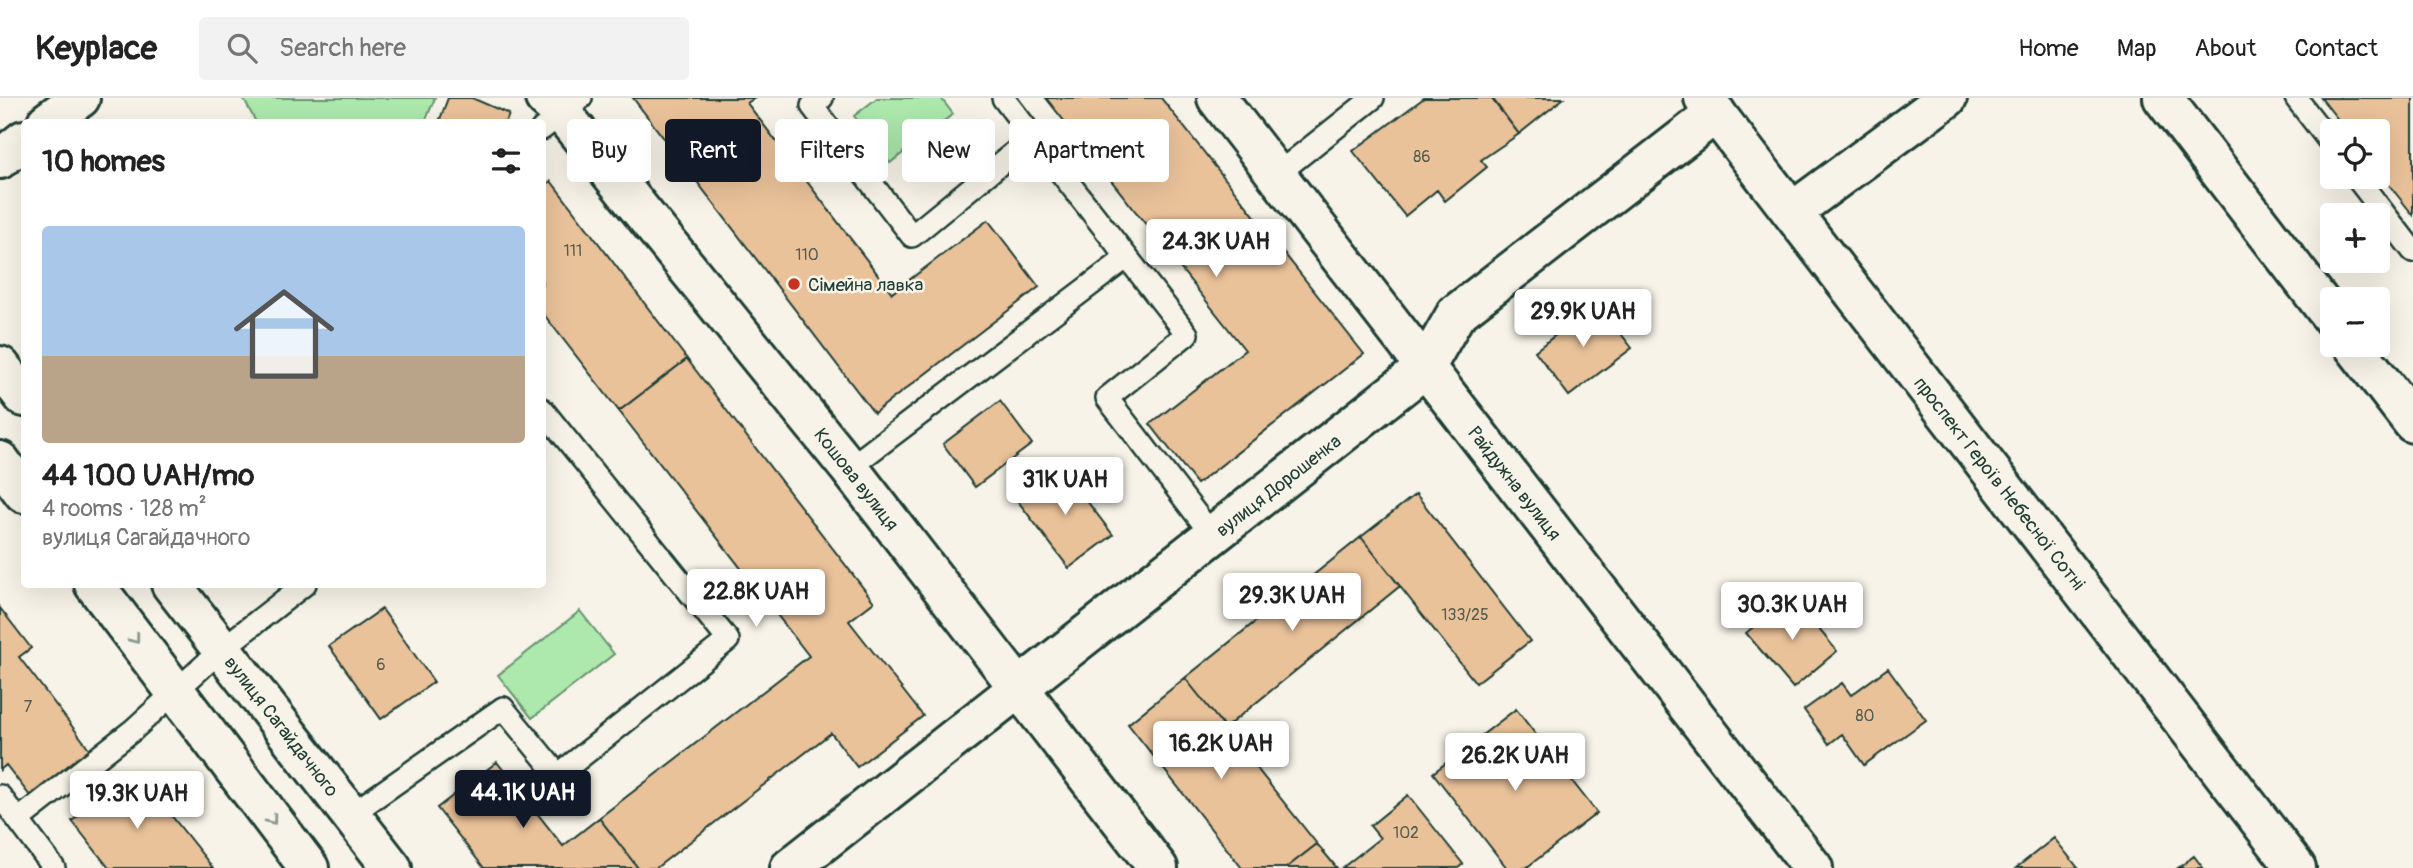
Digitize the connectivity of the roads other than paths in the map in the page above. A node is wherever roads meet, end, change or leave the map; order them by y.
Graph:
1 (822, 98) edge
2 (1003, 98) edge
3 (1217, 98) edge
4 (1373, 98) edge
5 (1947, 98) edge
6 (2163, 98) edge
7 (2296, 98) edge
8 (1710, 106) edge
9 (558, 110) edge
10 (1019, 119) edge
11 (2320, 129) edge
12 (21, 142) edge
13 (1009, 157) edge
14 (0, 159) edge
15 (1276, 175) junction
16 (1068, 182) edge
17 (2365, 189) edge
18 (1792, 212) junction
19 (2413, 251) edge
20 (1126, 258) junction
21 (2320, 302) edge
22 (2362, 357) edge
23 (0, 366) edge
24 (1425, 368) junction
25 (21, 393) edge
26 (546, 414) edge
27 (2413, 423) edge
28 (849, 468) junction
29 (1213, 536) junction
30 (97, 588) edge
31 (175, 588) edge
32 (300, 588) edge
33 (222, 649) junction
34 (1021, 689) junction
35 (174, 692) junction
36 (0, 796) edge
37 (350, 815) junction
38 (18, 820) junction
39 (54, 868) edge
40 (309, 868) edge
41 (392, 868) edge
42 (790, 868) edge
43 (1158, 868) edge
44 (1813, 868) edge
45 (2295, 868) edge

1 - 13 lane
2 - 10 lane
3 - 15 street, Райдужна вулиця
4 - 15 lane
5 - 18 street
6 - 21 street
7 - 11 lane
8 - 18 street, проспект Героїв Небесної Сотні
8 - 24 street, вулиця Дорошенка
9 - 28 street, Кошова вулиця
12 - 14 street
15 - 24 street, Райдужна вулиця
16 - 20 lane
17 - 19 lane
18 - 45 street, проспект Героїв Небесної Сотні
20 - 28 lane
20 - 29 lane
22 - 27 street
23 - 25 street
24 - 29 street, вулиця Дорошенка
24 - 44 street, Райдужна вулиця
26 - 37 lane
28 - 34 street, Кошова вулиця
29 - 34 street, вулиця Дорошенка
30 -> 35 street
31 - 33 street, вулиця Сагайдачного
32 - 33 lane
33 - 35 lane
33 - 37 street, вулиця Сагайдачного
34 - 42 street, вулиця Дорошенка
34 - 43 street, Кошова вулиця
35 - 38 lane
35 -> 40 street
36 - 38 lane
37 - 41 street, вулиця Сагайдачного
38 - 39 lane

